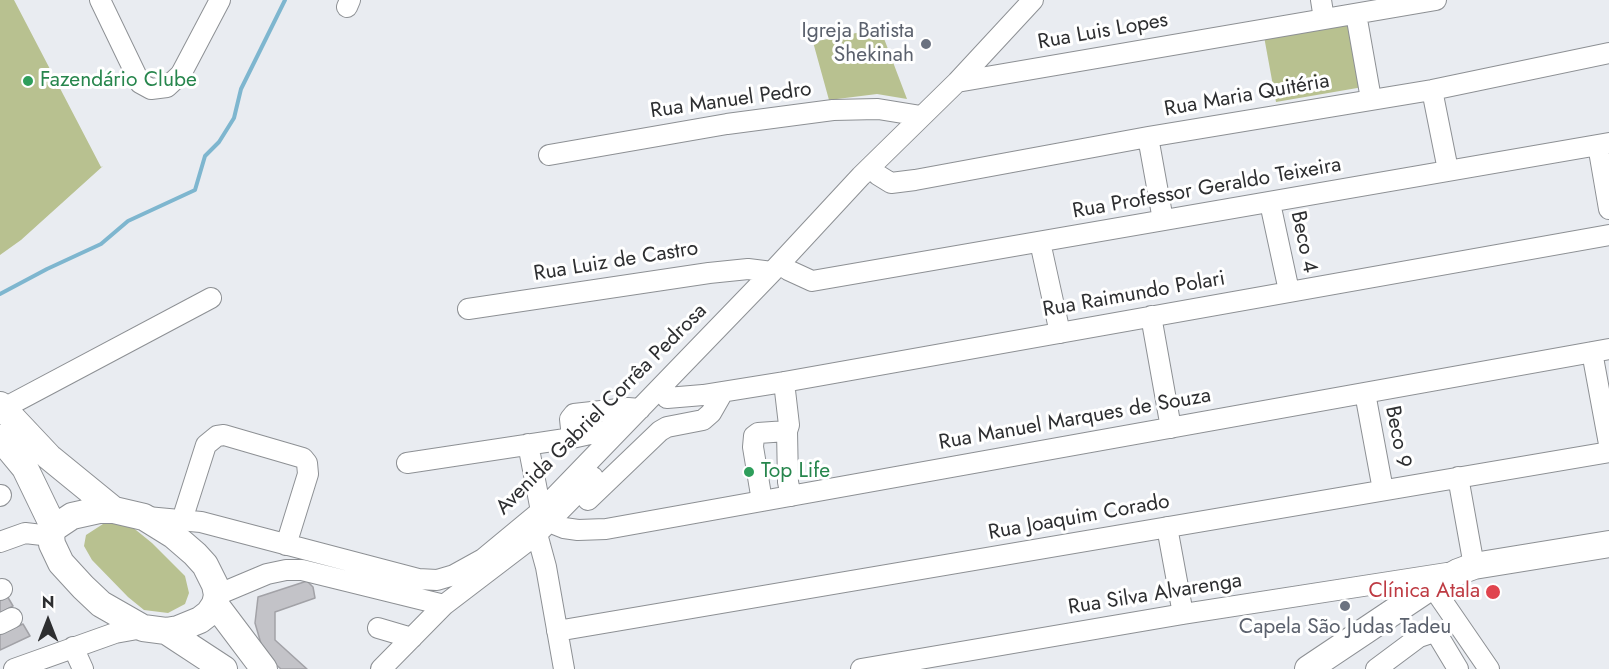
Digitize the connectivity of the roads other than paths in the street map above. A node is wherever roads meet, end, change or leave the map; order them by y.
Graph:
1 (100, 0) edge
2 (220, 0) edge
3 (1033, 0) edge
4 (1436, 0) edge
5 (1322, 9) edge
6 (1356, 14) junction
7 (1609, 52) edge
8 (957, 82) junction
9 (1432, 90) junction
10 (1371, 99) junction
11 (921, 116) junction
12 (1148, 137) junction
13 (1604, 144) edge
14 (549, 155) dead end
15 (1448, 170) junction
16 (885, 179) junction
17 (1270, 203) junction
18 (1609, 209) edge
19 (1163, 220) junction
20 (1609, 235) edge
21 (1040, 242) junction
22 (780, 271) junction
23 (1289, 291) junction
24 (211, 298) dead end
25 (468, 309) dead end
26 (1151, 316) junction
27 (1060, 333) junction
28 (1600, 351) edge
29 (784, 382) junction
30 (723, 392) junction
31 (1365, 393) junction
32 (667, 398) junction
33 (2, 407) edge
34 (640, 409) junction
35 (622, 427) junction
36 (1171, 428) junction
37 (788, 431) junction
38 (0, 438) edge
39 (572, 438) junction
40 (528, 444) junction
41 (1609, 444) edge
42 (1609, 452) edge
43 (407, 463) dead end
44 (1458, 477) junction
45 (1383, 490) junction
46 (791, 496) junction
47 (588, 500) dead end
48 (762, 501) junction
49 (114, 510) junction
50 (144, 517) junction
51 (182, 520) junction
52 (542, 522) junction
53 (1167, 527) junction
54 (53, 532) junction
55 (0, 542) edge
56 (1609, 544) edge
57 (286, 545) junction
58 (1466, 569) junction
59 (1432, 586) junction
60 (216, 600) junction
61 (444, 605) junction
62 (1183, 614) junction
63 (378, 628) dead end
64 (154, 630) junction
65 (557, 631) junction
66 (412, 638) junction
67 (73, 647) junction
68 (24, 667) edge
69 (82, 669) edge
70 (224, 669) edge
71 (264, 669) edge
72 (381, 669) edge
73 (564, 669) edge
74 (861, 669) edge
75 (1308, 669) edge
76 (1377, 669) edge
77 (1458, 669) edge
78 (1489, 669) edge

1 - 2 street
3 - 8 street, Avenida Gabriel Corrêa Pedrosa
4 - 6 street, Rua Luis Lopes
5 - 6 street, Rua Luis Lopes
5 - 8 street, Rua Luis Lopes
6 - 10 street
7 - 9 street, Rua Maria Quitéria
8 - 11 street, Avenida Gabriel Corrêa Pedrosa
9 - 10 street, Rua Maria Quitéria
9 - 15 street
10 - 12 street, Rua Maria Quitéria
11 - 14 street, Rua Manuel Pedro
11 - 16 street, Avenida Gabriel Corrêa Pedrosa
11 - 22 street, Avenida Gabriel Corrêa Pedrosa
12 - 16 street, Rua Maria Quitéria
12 - 19 street
13 - 15 street, Rua Professor Geraldo Teixeira
13 - 18 street
15 - 17 street, Rua Professor Geraldo Teixeira
16 - 22 street, Avenida Gabriel Corrêa Pedrosa
17 - 19 street, Rua Professor Geraldo Teixeira
17 - 23 street, Beco 4
19 - 21 street, Rua Professor Geraldo Teixeira
20 - 23 street, Rua Raimundo Polari
21 - 22 street, Rua Professor Geraldo Teixeira
21 - 27 street
22 - 25 street, Rua Luiz de Castro
22 - 32 street, Avenida Gabriel Corrêa Pedrosa
22 - 34 street, Avenida Gabriel Corrêa Pedrosa
23 - 26 street, Rua Raimundo Polari
24 - 33 street
26 - 27 street, Rua Raimundo Polari
26 - 36 street
27 - 29 street, Rua Raimundo Polari
28 - 31 street, Rua Manuel Marques de Souza
28 - 41 street
29 - 30 street, Rua Raimundo Polari
29 - 37 street
30 - 32 street, Rua Raimundo Polari
30 - 47 street
31 - 36 street, Rua Manuel Marques de Souza
31 - 45 street, Beco 9
32 - 52 street, Avenida Gabriel Corrêa Pedrosa
33 - 49 main road
34 - 35 street, Avenida Gabriel Corrêa Pedrosa
34 - 39 street
35 - 39 street
35 - 52 street, Avenida Gabriel Corrêa Pedrosa
36 - 46 street, Rua Manuel Marques de Souza
37 - 46 street
37 - 48 street
38 - 54 main road
39 - 40 street
40 - 43 street
40 - 52 street
42 - 44 street, Rua Joaquim Corado
44 - 45 street, Rua Joaquim Corado
44 - 58 street
45 - 53 street, Rua Joaquim Corado
46 - 48 street, Rua Manuel Marques de Souza
48 - 52 street, Rua Manuel Marques de Souza
49 - 50 main road
49 - 54 main road
50 - 51 street, Avenida Gabriel Corrêa Pedrosa
50 - 60 main road
51 - 57 street, Avenida Gabriel Corrêa Pedrosa
51 - 57 street
52 - 57 street, Avenida Gabriel Corrêa Pedrosa
52 - 61 street, Avenida Gabriel Corrêa Pedrosa
52 - 65 street
53 - 62 street
53 - 65 street, Rua Joaquim Corado
54 - 55 street
54 - 64 main road
56 - 58 main road
58 - 59 main road
58 - 62 street, Rua Silva Alvarenga
59 - 75 main road
59 - 78 street
60 - 61 street
60 - 64 main road
60 - 71 main road
61 - 66 street, Avenida Gabriel Corrêa Pedrosa
62 - 74 street, Rua Silva Alvarenga
63 - 66 street
64 - 67 street
64 - 70 main road
65 - 73 street
66 - 72 street, Avenida Gabriel Corrêa Pedrosa
67 - 68 street
67 - 69 street
76 - 77 street

